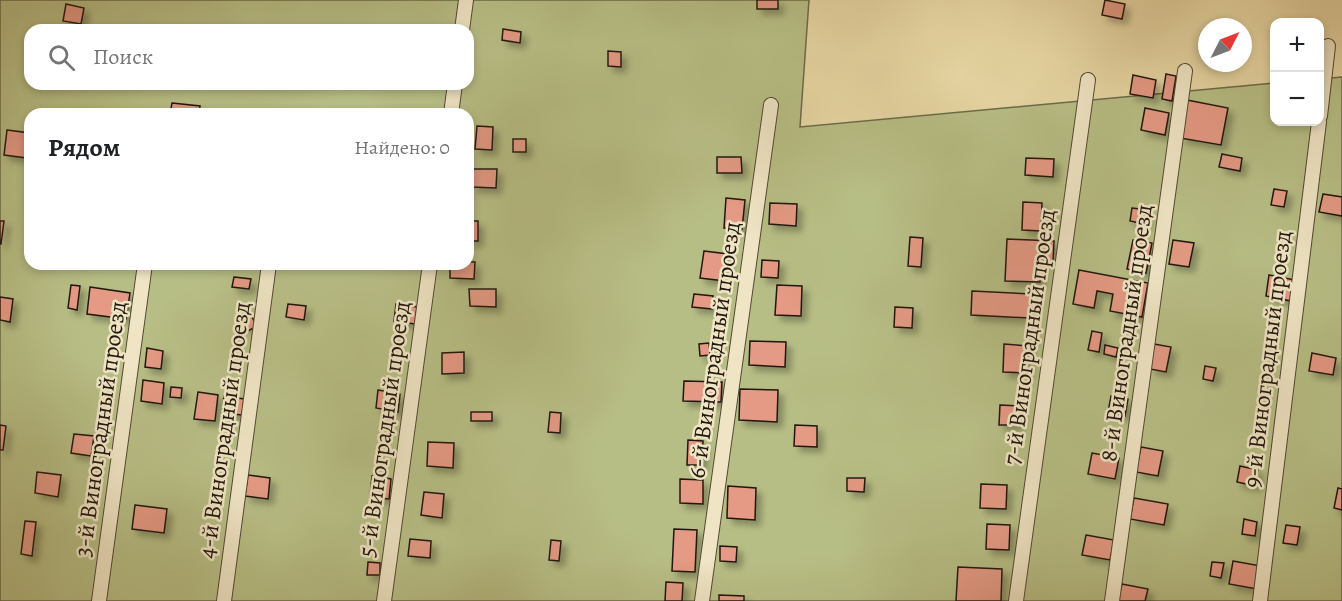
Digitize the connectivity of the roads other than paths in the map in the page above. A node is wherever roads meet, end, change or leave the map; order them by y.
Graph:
1 (466, 0) edge
2 (463, 24) edge
3 (1328, 46) dead end
4 (1185, 71) dead end
5 (1088, 80) dead end
6 (1324, 81) edge
7 (454, 90) edge
8 (771, 105) dead end
9 (452, 108) edge
10 (1319, 126) edge
11 (144, 270) edge
12 (268, 270) edge
13 (429, 270) edge
14 (99, 601) edge
15 (224, 601) edge
16 (384, 601) edge
17 (702, 601) edge
18 (1016, 601) edge
19 (1112, 601) edge
20 (1260, 601) edge

1 - 2 lane
3 - 6 lane
4 - 19 lane, 8-й Виноградный проезд
5 - 18 lane, 7-й Виноградный проезд
7 - 9 lane
8 - 17 lane, 6-й Виноградный проезд
10 - 20 lane, 9-й Виноградный проезд
11 - 14 lane, 3-й Виноградный проезд
12 - 15 lane, 4-й Виноградный проезд
13 - 16 lane, 5-й Виноградный проезд

